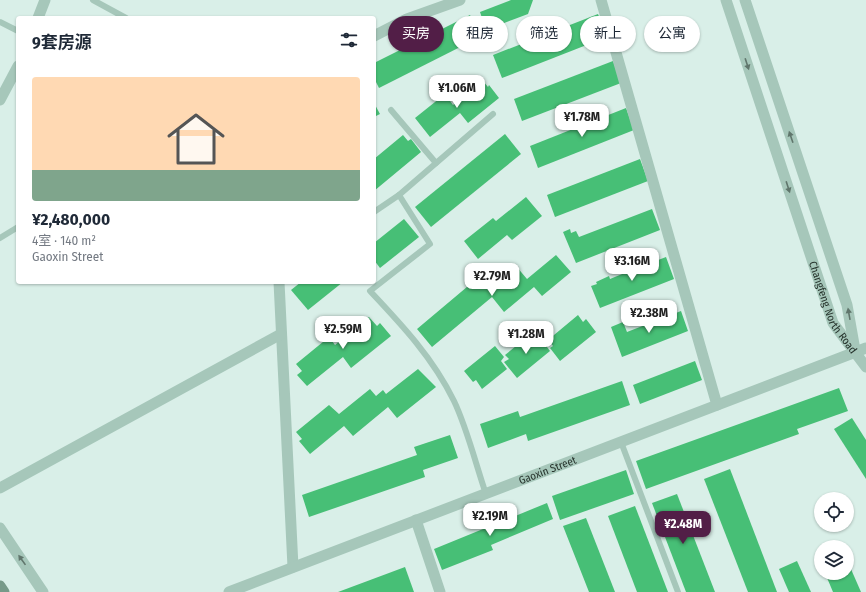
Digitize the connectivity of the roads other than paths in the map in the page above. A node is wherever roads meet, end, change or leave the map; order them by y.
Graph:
1 (46, 0) edge
2 (93, 0) edge
3 (460, 0) edge
4 (601, 0) edge
5 (726, 0) edge
6 (745, 0) edge
7 (39, 16) edge
8 (122, 16) edge
9 (0, 22) edge
10 (16, 30) edge
11 (376, 35) edge
12 (16, 74) edge
13 (0, 100) edge
14 (391, 110) dead end
15 (493, 114) dead end
16 (436, 163) junction
17 (399, 195) junction
18 (376, 211) edge
19 (16, 228) edge
20 (0, 238) edge
21 (280, 284) edge
22 (281, 334) junction
23 (861, 350) edge
24 (866, 367) edge
25 (718, 405) junction
26 (621, 442) junction
27 (0, 488) edge
28 (486, 494) junction
29 (416, 520) junction
30 (0, 528) edge
31 (293, 567) junction
32 (0, 586) edge
33 (4, 592) edge
34 (43, 592) edge
35 (229, 592) edge
36 (440, 592) edge
37 (678, 592) edge

1 - 7 street
2 - 8 lane
3 - 11 street
4 - 25 street
5 -> 23 street, Changfeng North Road
23 -> 6 street, Changfeng North Road
9 - 10 lane
12 - 13 street
14 - 16 lane
15 - 16 lane
16 - 17 lane
17 - 18 lane
17 - 28 lane
19 - 20 lane
21 - 22 street
22 - 27 street
22 - 31 street
23 - 24 street
23 - 25 street, Gaoxin Street
25 - 26 street, Gaoxin Street
26 - 28 street, Gaoxin Street
26 - 37 lane
28 - 29 street, Gaoxin Street
29 - 31 street, Gaoxin Street
29 - 36 street
34 -> 30 street
31 - 35 street, Gaoxin Street
32 - 33 main road

